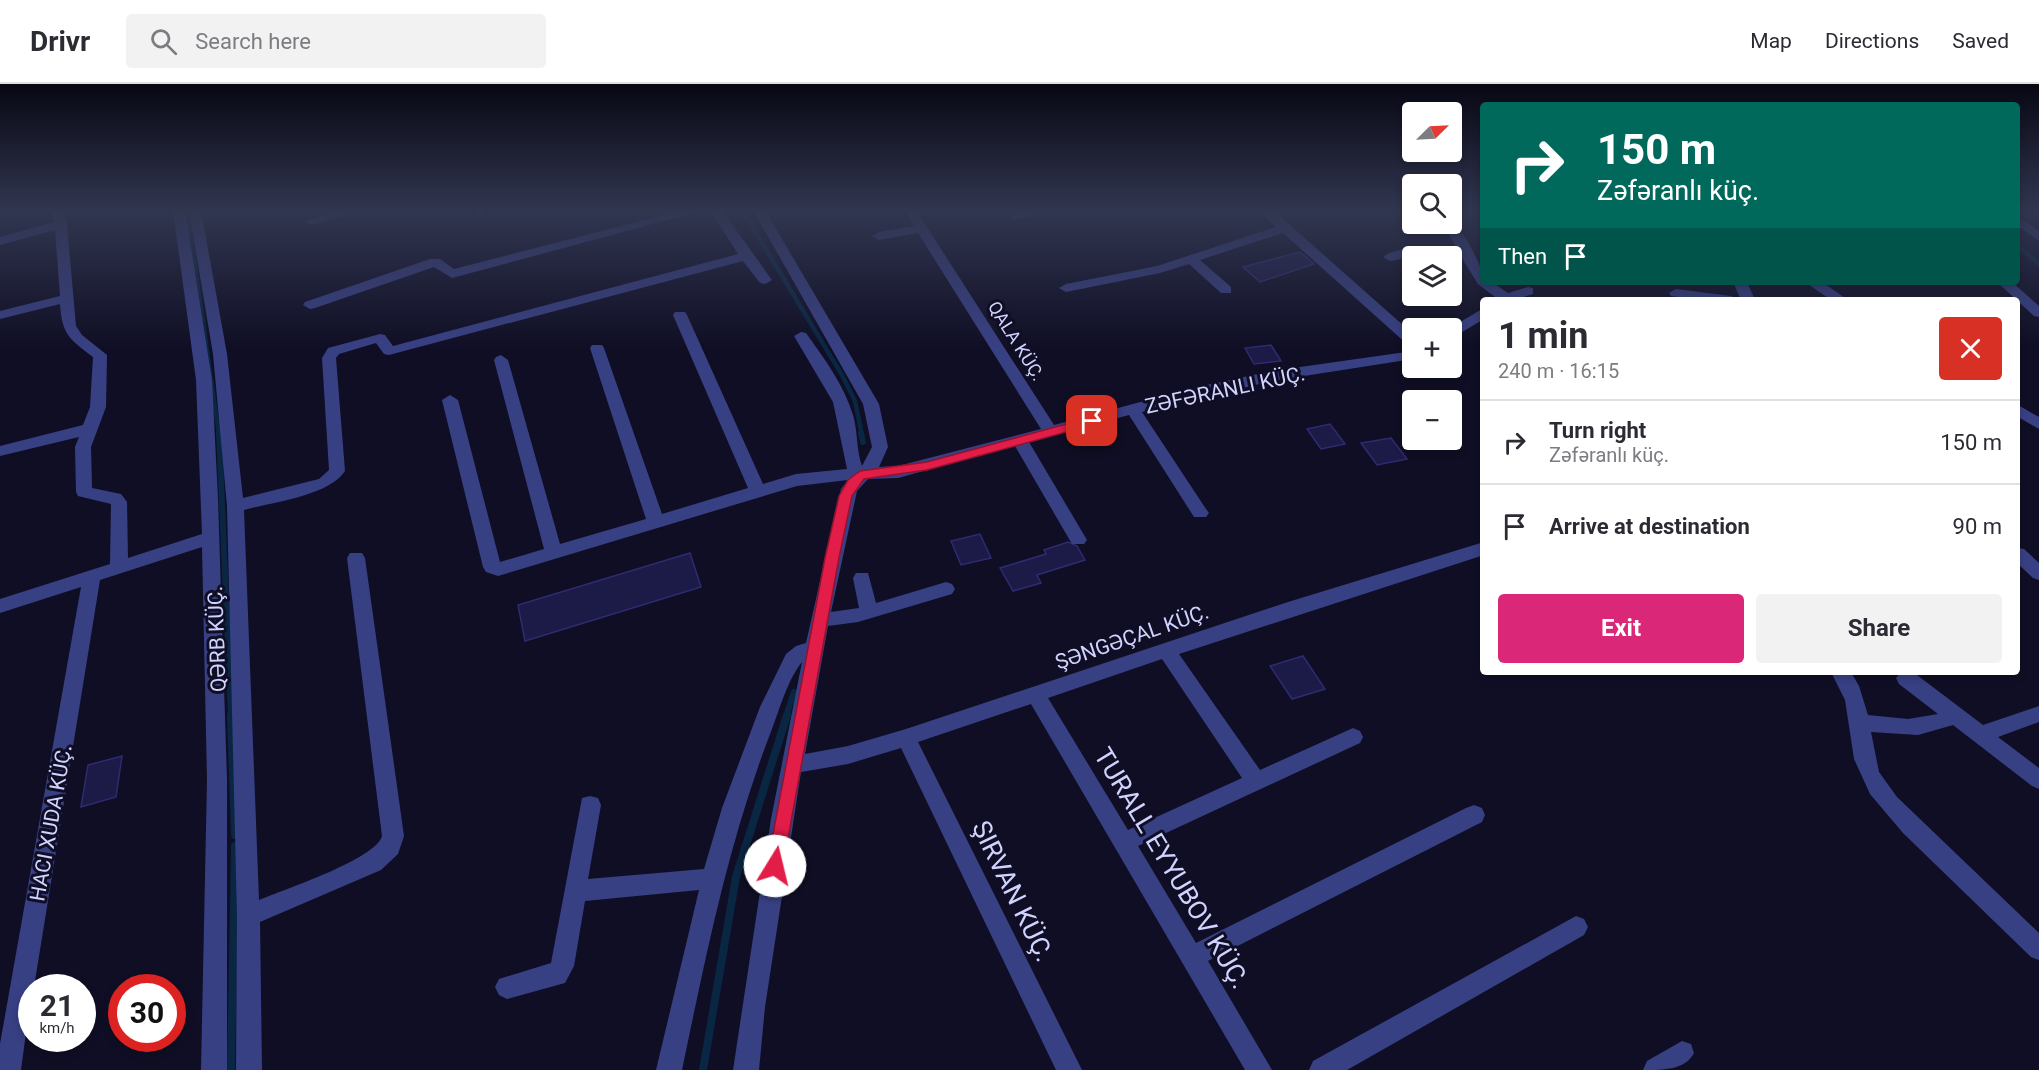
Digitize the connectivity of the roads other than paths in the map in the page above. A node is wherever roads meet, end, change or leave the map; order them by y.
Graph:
1 (63, 256) edge
2 (185, 256) edge
3 (203, 256) edge
4 (521, 256) edge
5 (746, 256) joint
6 (785, 256) edge
7 (939, 256) edge
8 (1201, 256) edge
9 (1316, 256) edge
10 (1396, 256) edge
11 (1466, 256) edge
12 (1390, 257) dead end
13 (1192, 260) junction
14 (765, 280) dead end
15 (1480, 282) edge
16 (1484, 285) edge
17 (1817, 285) edge
18 (2007, 285) edge
19 (1066, 288) dead end
20 (1226, 290) dead end
21 (1528, 291) edge
22 (1676, 292) dead end
23 (1501, 297) edge
24 (1506, 297) edge
25 (1710, 297) edge
26 (1836, 297) edge
27 (68, 298) junction
28 (310, 305) dead end
29 (2039, 313) edge
30 (0, 315) edge
31 (680, 315) dead end
32 (1480, 315) edge
33 (1462, 327) edge
34 (1402, 332) edge
35 (801, 336) dead end
36 (597, 348) dead end
37 (1402, 357) edge
38 (501, 360) dead end
39 (450, 400) dead end
40 (1133, 409) junction
41 (2020, 411) edge
42 (2039, 423) edge
43 (89, 429) junction
44 (1051, 432) junction
45 (1020, 441) junction
46 (0, 451) edge
47 (860, 476) junction
48 (758, 492) junction
49 (234, 506) junction
50 (1200, 513) dead end
51 (656, 523) junction
52 (211, 538) junction
53 (1078, 540) dead end
54 (1480, 549) edge
55 (554, 553) junction
56 (2020, 557) edge
57 (356, 558) dead end
58 (119, 568) junction
59 (2030, 570) edge
60 (92, 576) junction
61 (862, 578) dead end
62 (946, 590) dead end
63 (0, 606) edge
64 (869, 612) junction
65 (822, 620) junction
66 (817, 647) junction
67 (1167, 651) junction
68 (1843, 675) edge
69 (1906, 678) dead end
70 (1036, 695) junction
71 (2039, 714) edge
72 (1955, 716) junction
73 (1861, 722) junction
74 (1980, 736) junction
75 (1353, 737) dead end
76 (906, 738) junction
77 (793, 765) junction
78 (2039, 780) edge
79 (1256, 781) junction
80 (590, 805) dead end
81 (1474, 815) dead end
82 (1122, 843) junction
83 (711, 879) junction
84 (575, 891) junction
85 (248, 916) junction
86 (1576, 927) dead end
87 (2039, 949) edge
88 (1192, 957) junction
89 (507, 987) dead end
90 (10, 1013) edge
91 (1682, 1053) dead end
92 (8, 1070) edge
93 (214, 1070) edge
94 (249, 1070) edge
95 (669, 1070) edge
96 (746, 1070) edge
97 (1069, 1070) edge
98 (1259, 1070) edge
99 (1323, 1070) edge
100 (1656, 1070) edge

1 - 27 street
2 - 52 street, QƏRB KÜÇ.
3 - 49 street, QƏRB KÜÇ.
4 - 28 street
5 - 14 street
5 - 49 street
6 - 47 street
7 - 44 street, QALA KÜÇ.
8 - 13 street
9 - 34 street
10 - 12 street
11 - 15 street
13 - 19 street
13 - 20 street
16 - 23 street
17 - 26 street
18 - 29 street
21 - 24 street
22 - 25 street
27 - 30 street
27 - 43 street
31 - 48 street
32 - 33 street
35 - 47 street
36 - 51 street
37 - 40 street
38 - 55 street
39 - 55 street
40 - 44 street
40 - 50 street
41 - 42 street
43 - 46 street
43 - 58 street
44 - 45 street
45 - 47 street
45 - 53 street
47 - 48 street
47 - 65 street
48 - 51 street
49 - 85 street, QƏRB KÜÇ.
51 - 55 street
52 - 58 street
52 - 93 street, QƏRB KÜÇ.
54 - 67 street, ŞƏNGƏÇAL KÜÇ.
56 - 59 street
57 - 85 street
58 - 60 street
60 - 63 street
60 - 90 street
61 - 64 street
62 - 64 street
64 - 65 street
65 - 66 street
66 - 77 street
66 - 83 street
67 - 70 street, ŞƏNGƏÇAL KÜÇ.
67 - 79 street
68 - 73 street
69 - 72 street
70 - 76 street, ŞƏNGƏÇAL KÜÇ.
70 - 82 street, TURALL EYYUBOV KÜÇ.
71 - 74 street
72 - 73 street
72 - 74 street
73 - 87 street
74 - 78 street
75 - 79 street
76 - 77 street, ŞƏNGƏÇAL KÜÇ.
76 - 97 street, ŞIRVAN KÜÇ.
77 - 96 street
79 - 82 street
80 - 84 street
81 - 88 street
82 - 88 street, TURALL EYYUBOV KÜÇ.
83 - 84 street
83 - 95 street
84 - 89 street
85 - 94 street, QƏRB KÜÇ.
86 - 99 street
88 - 98 street, TURALL EYYUBOV KÜÇ.
90 - 92 street
91 - 100 street

